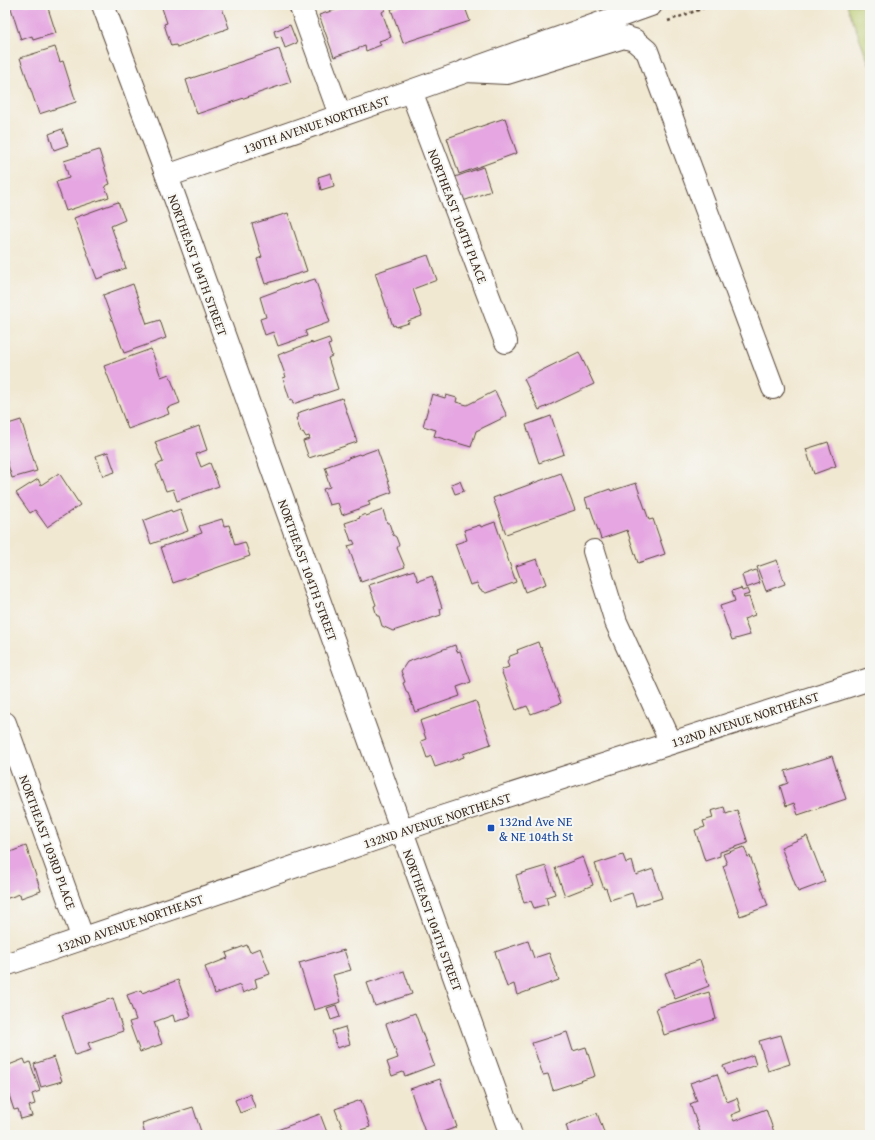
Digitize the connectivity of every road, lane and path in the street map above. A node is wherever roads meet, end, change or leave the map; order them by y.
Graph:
1 (103, 5) edge
2 (300, 5) edge
3 (651, 5) edge
4 (712, 5) edge
5 (668, 21) dead end
6 (466, 71) junction
7 (411, 91) junction
8 (340, 116) junction
9 (167, 176) junction
10 (506, 342) dead end
11 (772, 388) dead end
12 (594, 551) dead end
13 (870, 679) edge
14 (5, 722) edge
15 (671, 743) junction
16 (401, 831) junction
17 (83, 939) junction
18 (5, 965) edge
19 (511, 1135) edge

1 - 9 street, NORTHEAST 104TH STREET
2 - 8 street
3 - 6 street, 130TH AVENUE NORTHEAST
4 - 5 path
6 - 7 street, 130TH AVENUE NORTHEAST
6 - 11 street
7 - 8 street, 130TH AVENUE NORTHEAST
7 - 10 street, NORTHEAST 104TH PLACE
8 - 9 street, 130TH AVENUE NORTHEAST
9 - 16 street, NORTHEAST 104TH STREET
12 - 15 street
13 - 15 street, 132ND AVENUE NORTHEAST
14 - 17 street, NORTHEAST 103RD PLACE
15 - 16 street, 132ND AVENUE NORTHEAST
16 - 17 street, 132ND AVENUE NORTHEAST
16 - 19 street, NORTHEAST 104TH STREET
17 - 18 street, 132ND AVENUE NORTHEAST

